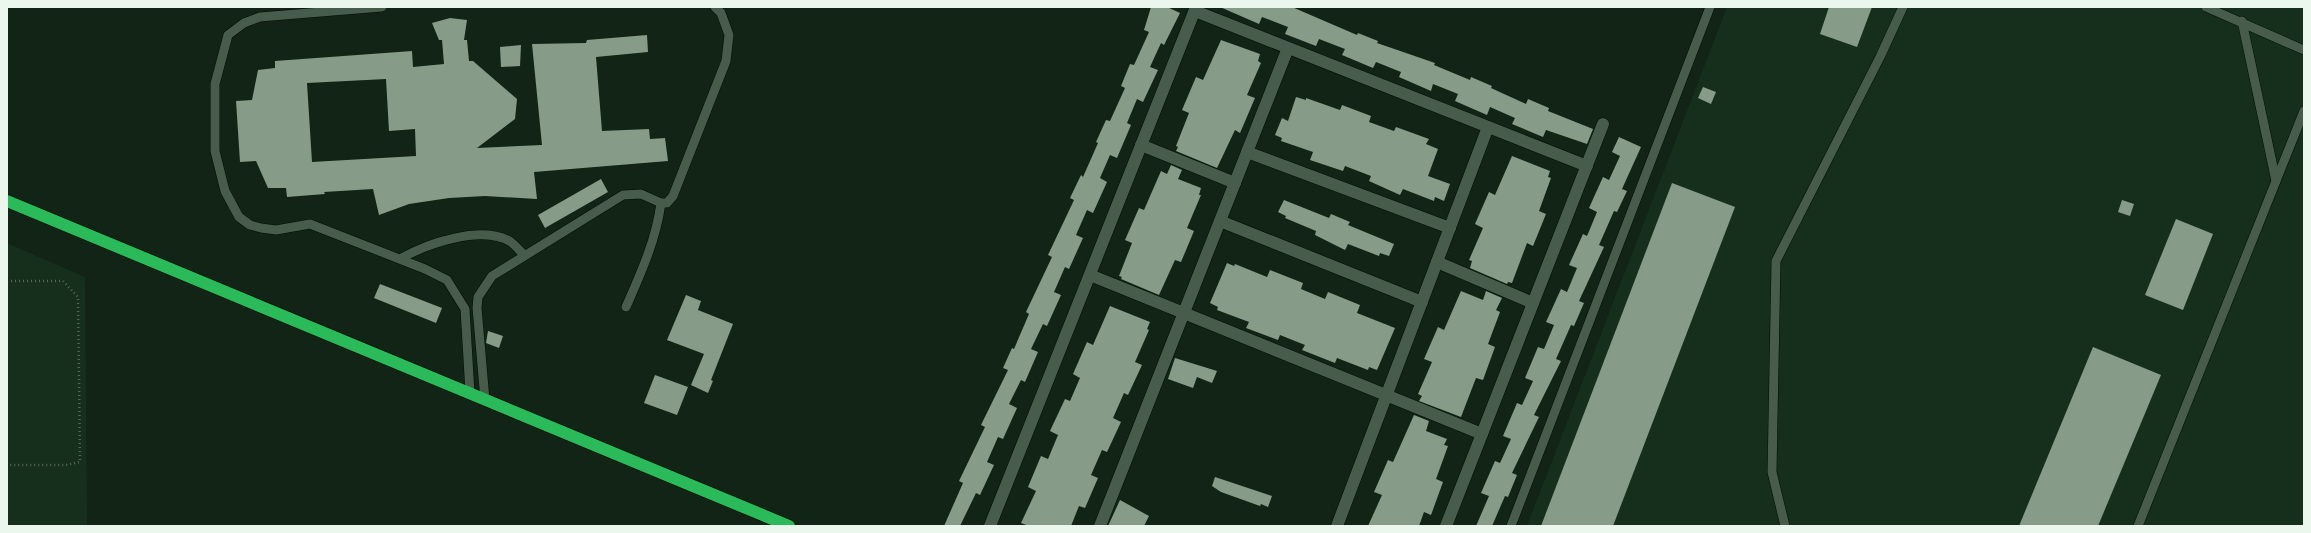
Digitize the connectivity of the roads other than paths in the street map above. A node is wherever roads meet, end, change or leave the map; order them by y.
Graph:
1 (382, 7) edge
2 (715, 7) edge
3 (1710, 7) edge
4 (1903, 7) edge
5 (2206, 7) edge
6 (1196, 9) edge
7 (2242, 21) junction
8 (1288, 48) junction
9 (2304, 50) edge
10 (2304, 111) edge
11 (1603, 124) dead end
12 (1488, 127) junction
13 (1141, 145) junction
14 (1247, 152) junction
15 (1586, 166) junction
16 (2276, 181) junction
17 (1235, 183) junction
18 (7, 201) edge
19 (662, 203) junction
20 (1220, 221) junction
21 (1450, 228) junction
22 (524, 255) junction
23 (400, 259) junction
24 (1437, 262) junction
25 (1090, 275) junction
26 (1422, 302) junction
27 (1533, 303) junction
28 (626, 307) dead end
29 (1184, 313) junction
30 (470, 393) junction
31 (1386, 395) junction
32 (485, 400) junction
33 (1482, 434) junction
34 (789, 526) edge
35 (990, 526) edge
36 (1100, 526) edge
37 (1337, 526) edge
38 (1446, 526) edge
39 (1511, 526) edge
40 (1785, 526) edge
41 (2138, 526) edge

1 - 23 lane
2 - 19 lane
3 - 39 lane
4 - 40 lane
5 - 7 lane
6 - 8 street
6 - 13 street
7 - 9 lane
7 - 16 lane
8 - 12 street
8 - 14 street
10 - 16 lane
11 - 15 street
12 - 15 street
12 - 21 street
13 - 17 street
13 - 25 street
14 - 17 street
14 - 21 street
15 - 27 street
16 - 41 lane
17 - 20 street
18 - 30 highway
19 - 22 lane
19 - 28 lane
20 - 26 street
20 - 29 street
21 - 24 street
22 - 23 lane
22 - 32 lane
23 - 30 lane
24 - 26 street
24 - 27 street
25 - 29 street
25 - 35 street
26 - 31 street
27 - 33 street
29 - 31 street
29 - 36 street
30 - 32 highway
31 - 33 street
31 - 37 street
32 - 34 highway
33 - 38 street

